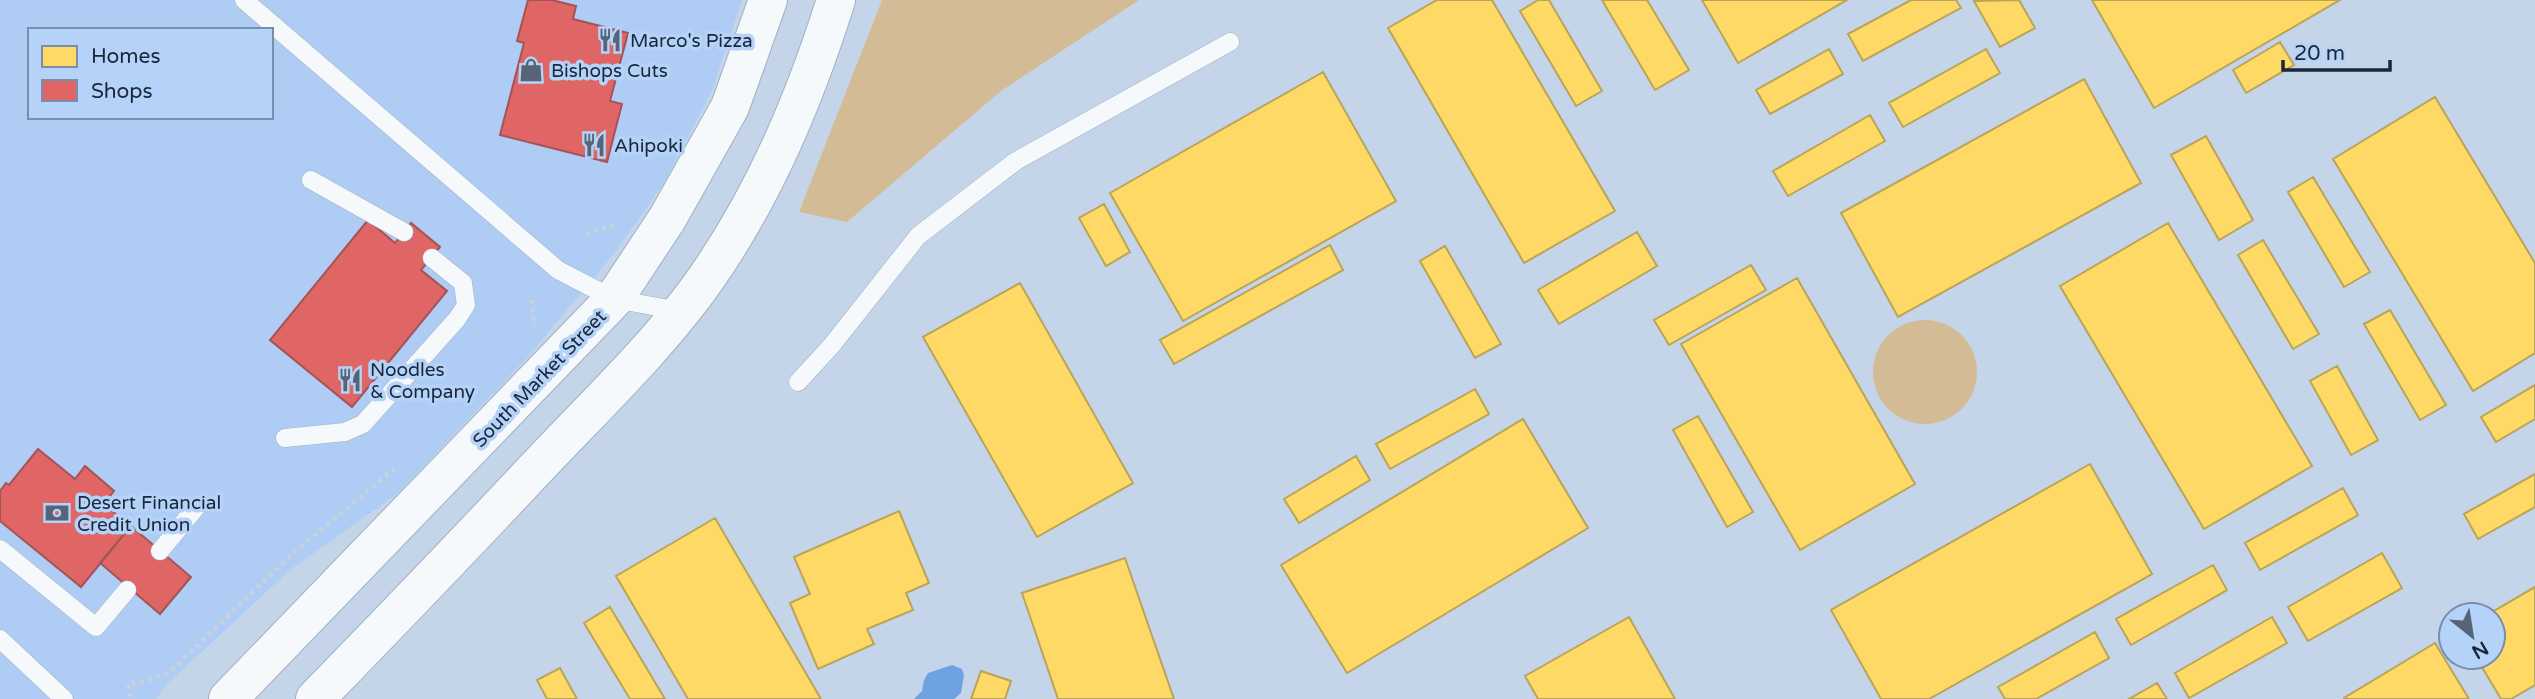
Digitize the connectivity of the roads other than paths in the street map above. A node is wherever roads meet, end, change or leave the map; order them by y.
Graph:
1 (244, 0) edge
2 (768, 0) edge
3 (836, 0) edge
4 (1230, 41) dead end
5 (311, 180) dead end
6 (404, 232) dead end
7 (432, 258) dead end
8 (614, 299) junction
9 (680, 311) junction
10 (798, 383) dead end
11 (285, 438) dead end
12 (198, 505) dead end
13 (0, 549) edge
14 (160, 551) dead end
15 (127, 590) dead end
16 (0, 639) edge
17 (64, 699) edge
18 (228, 699) edge
19 (315, 699) edge

1 - 8 lane
2 - 8 street, South Market Street
3 - 9 street
4 - 10 lane
5 - 6 lane
7 - 11 lane
8 - 9 lane
8 - 18 street, South Market Street
9 - 19 street
12 - 14 lane
13 - 15 lane
16 - 17 lane

